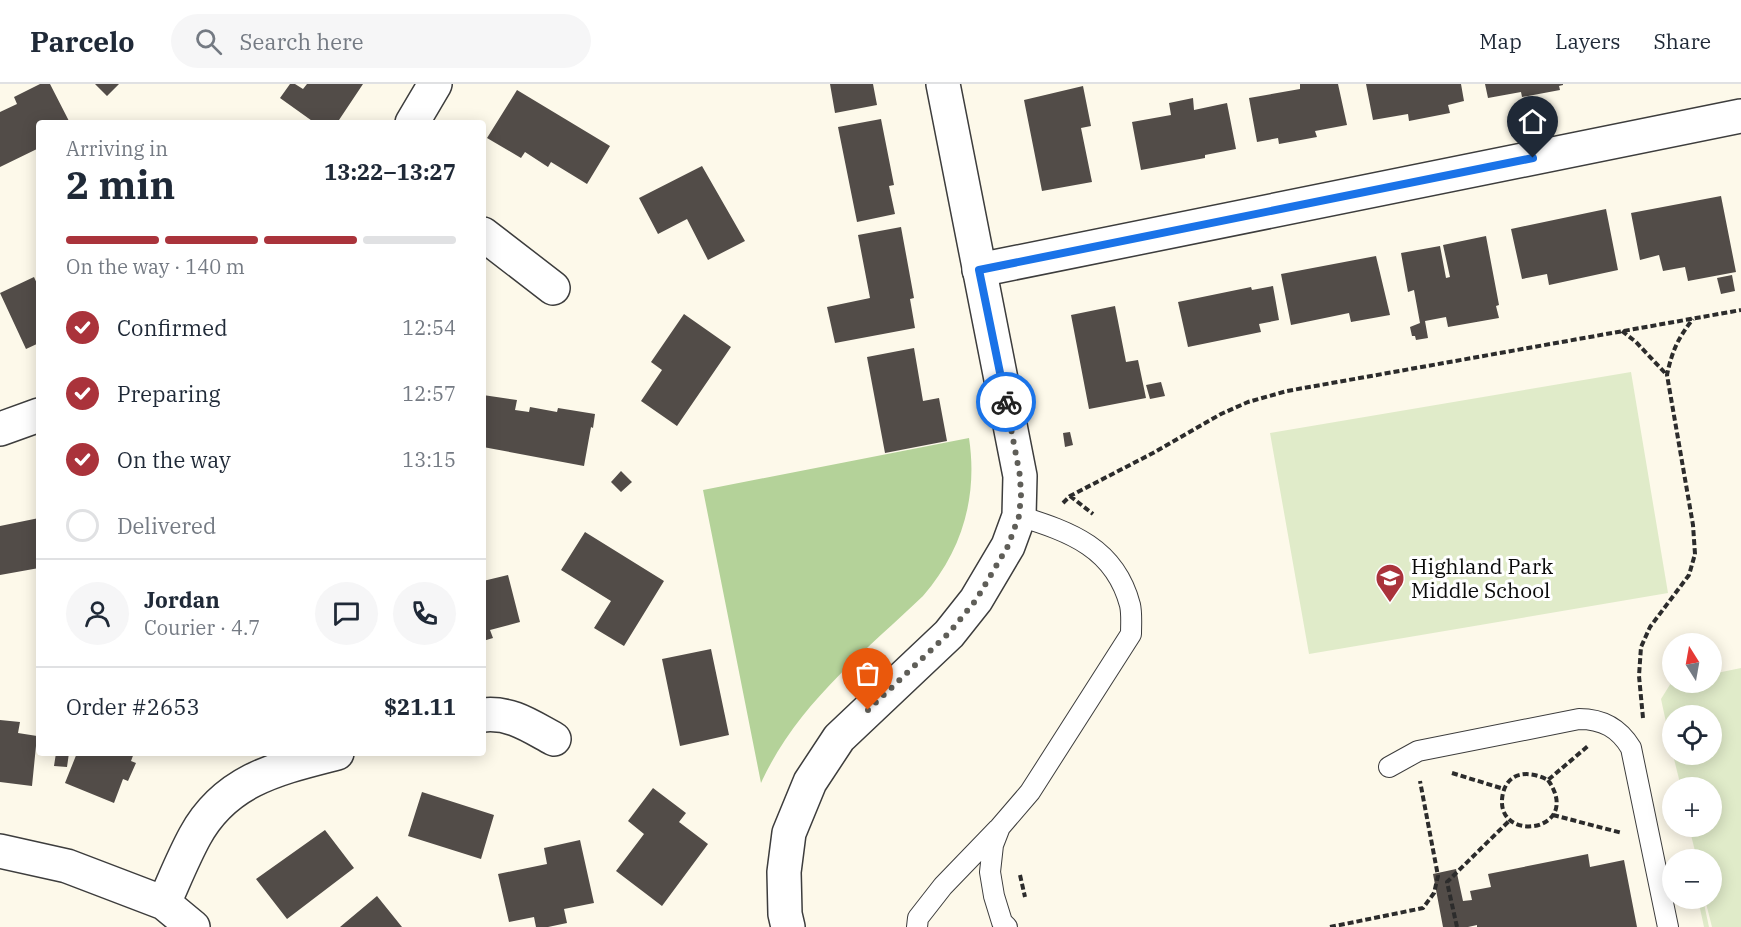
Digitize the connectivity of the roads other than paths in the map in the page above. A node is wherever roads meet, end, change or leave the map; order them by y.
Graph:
1 (435, 84) edge
2 (943, 84) edge
3 (1741, 116) edge
4 (414, 120) edge
5 (486, 236) edge
6 (979, 270) junction
7 (553, 288) dead end
8 (36, 416) edge
9 (0, 429) edge
10 (1032, 520) junction
11 (486, 715) edge
12 (554, 739) dead end
13 (326, 756) edge
14 (1389, 767) dead end
15 (1000, 827) junction
16 (0, 851) edge
17 (164, 903) junction
18 (193, 927) edge
19 (788, 927) edge
20 (917, 927) edge
21 (1007, 927) edge
22 (1668, 927) edge

1 - 4 street
2 - 6 street
3 - 6 street
5 - 7 street
6 - 10 street
8 - 9 street
10 - 15 lane
10 - 19 street
11 - 12 street
13 - 17 street
14 - 22 lane
15 - 20 lane
15 - 21 lane
16 - 17 street
17 - 18 street

